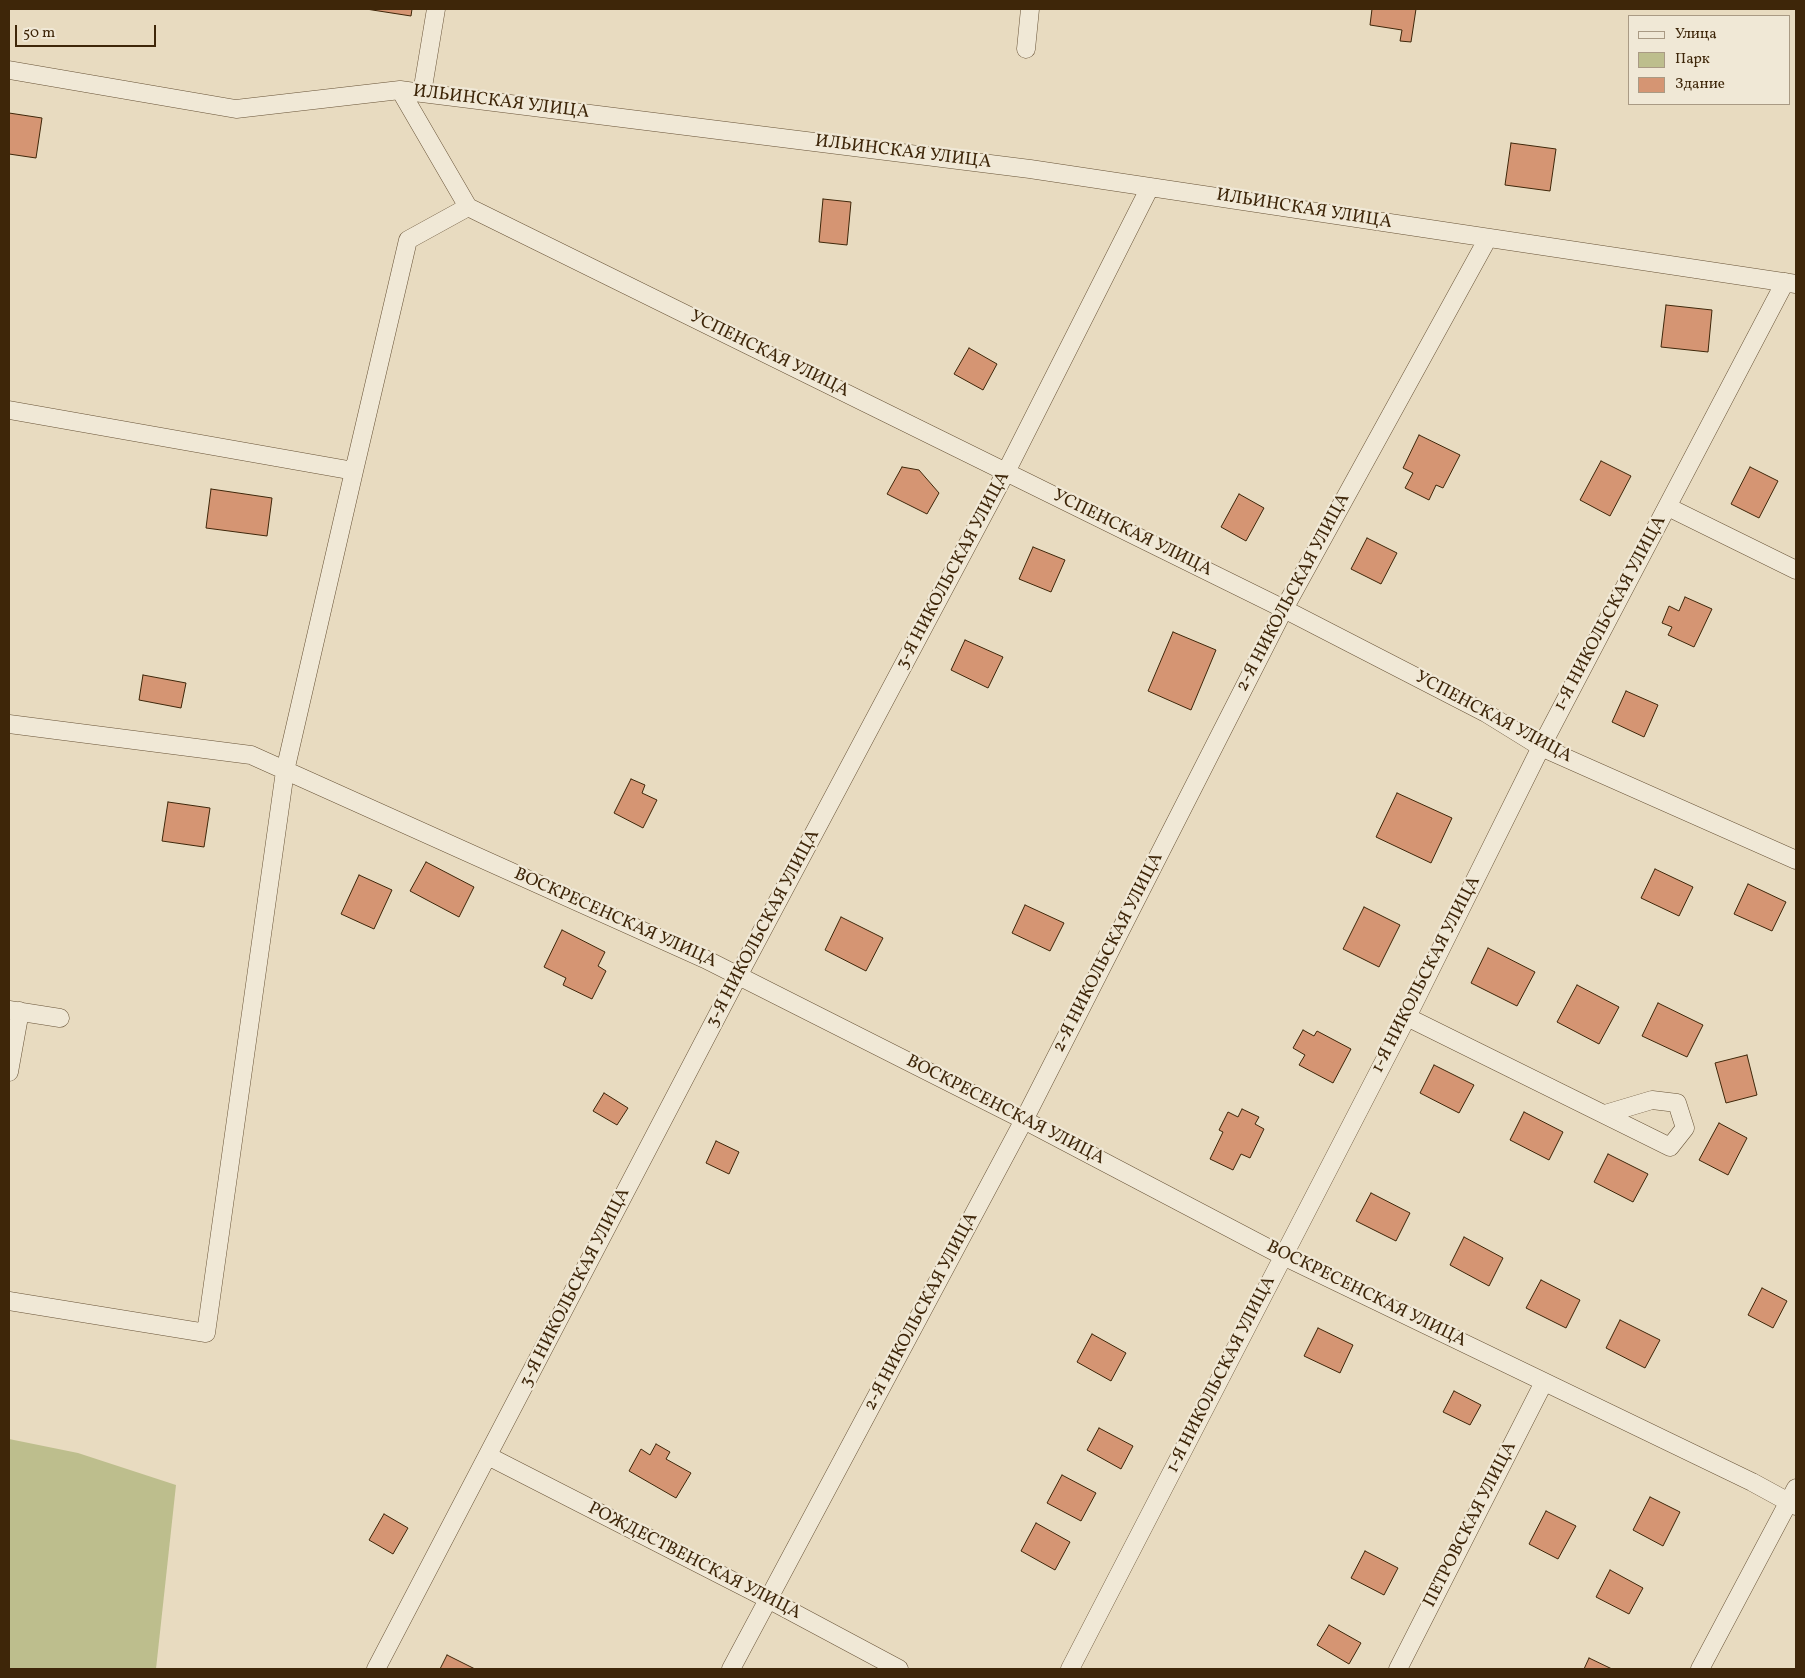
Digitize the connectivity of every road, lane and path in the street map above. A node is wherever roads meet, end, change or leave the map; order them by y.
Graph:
1 (436, 9) edge
2 (1030, 9) edge
3 (1026, 49) dead end
4 (9, 70) edge
5 (400, 90) junction
6 (422, 93) junction
7 (1150, 187) junction
8 (468, 207) junction
9 (1488, 238) junction
10 (1791, 283) edge
11 (9, 410) edge
12 (354, 471) junction
13 (1006, 472) junction
14 (1668, 507) junction
15 (1796, 570) edge
16 (1284, 609) junction
17 (9, 724) edge
18 (1541, 747) junction
19 (285, 771) junction
20 (1796, 860) edge
21 (738, 976) junction
22 (14, 1010) edge
23 (1407, 1017) junction
24 (60, 1018) dead end
25 (9, 1072) edge
26 (1605, 1114) dead end
27 (1024, 1120) junction
28 (1283, 1256) junction
29 (9, 1301) edge
30 (1544, 1382) junction
31 (488, 1456) junction
32 (1794, 1498) edge
33 (768, 1599) junction
34 (376, 1669) edge
35 (732, 1669) edge
36 (899, 1669) edge
37 (1070, 1669) edge
38 (1398, 1669) edge
39 (1700, 1669) edge

1 - 6 street
2 - 3 street
4 - 5 street, ИЛЬИНСКАЯ УЛИЦА
5 - 6 street, ИЛЬИНСКАЯ УЛИЦА
5 - 8 street
6 - 7 street, ИЛЬИНСКАЯ УЛИЦА
7 - 9 street, ИЛЬИНСКАЯ УЛИЦА
7 - 13 street, 3-Я НИКОЛЬСКАЯ УЛИЦА
8 - 12 street
8 - 13 street, УСПЕНСКАЯ УЛИЦА
9 - 10 street, ИЛЬИНСКАЯ УЛИЦА
9 - 16 street, 2-Я НИКОЛЬСКАЯ УЛИЦА
10 - 14 street, 1-Я НИКОЛЬСКАЯ УЛИЦА
11 - 12 street
12 - 19 street
13 - 16 street, УСПЕНСКАЯ УЛИЦА
13 - 21 street, 3-Я НИКОЛЬСКАЯ УЛИЦА
14 - 15 street
14 - 18 street, 1-Я НИКОЛЬСКАЯ УЛИЦА
16 - 18 street, УСПЕНСКАЯ УЛИЦА
16 - 27 street, 2-Я НИКОЛЬСКАЯ УЛИЦА
17 - 19 street, ВОСКРЕСЕНСКАЯ УЛИЦА
18 - 20 street, УСПЕНСКАЯ УЛИЦА
18 - 23 street, 1-Я НИКОЛЬСКАЯ УЛИЦА
19 - 21 street, ВОСКРЕСЕНСКАЯ УЛИЦА
19 - 29 street
21 - 27 street, ВОСКРЕСЕНСКАЯ УЛИЦА
21 - 31 street, 3-Я НИКОЛЬСКАЯ УЛИЦА
22 - 24 street
22 - 25 street
23 - 26 street
23 - 28 street, 1-Я НИКОЛЬСКАЯ УЛИЦА
27 - 28 street, ВОСКРЕСЕНСКАЯ УЛИЦА
27 - 33 street, 2-Я НИКОЛЬСКАЯ УЛИЦА
28 - 30 street, ВОСКРЕСЕНСКАЯ УЛИЦА
28 - 37 street, 1-Я НИКОЛЬСКАЯ УЛИЦА
30 - 32 street, ВОСКРЕСЕНСКАЯ УЛИЦА
30 - 38 street, ПЕТРОВСКАЯ УЛИЦА
31 - 33 street, РОЖДЕСТВЕНСКАЯ УЛИЦА
31 - 34 street, 3-Я НИКОЛЬСКАЯ УЛИЦА
32 - 39 street
33 - 35 street, 2-Я НИКОЛЬСКАЯ УЛИЦА
33 - 36 street, РОЖДЕСТВЕНСКАЯ УЛИЦА

